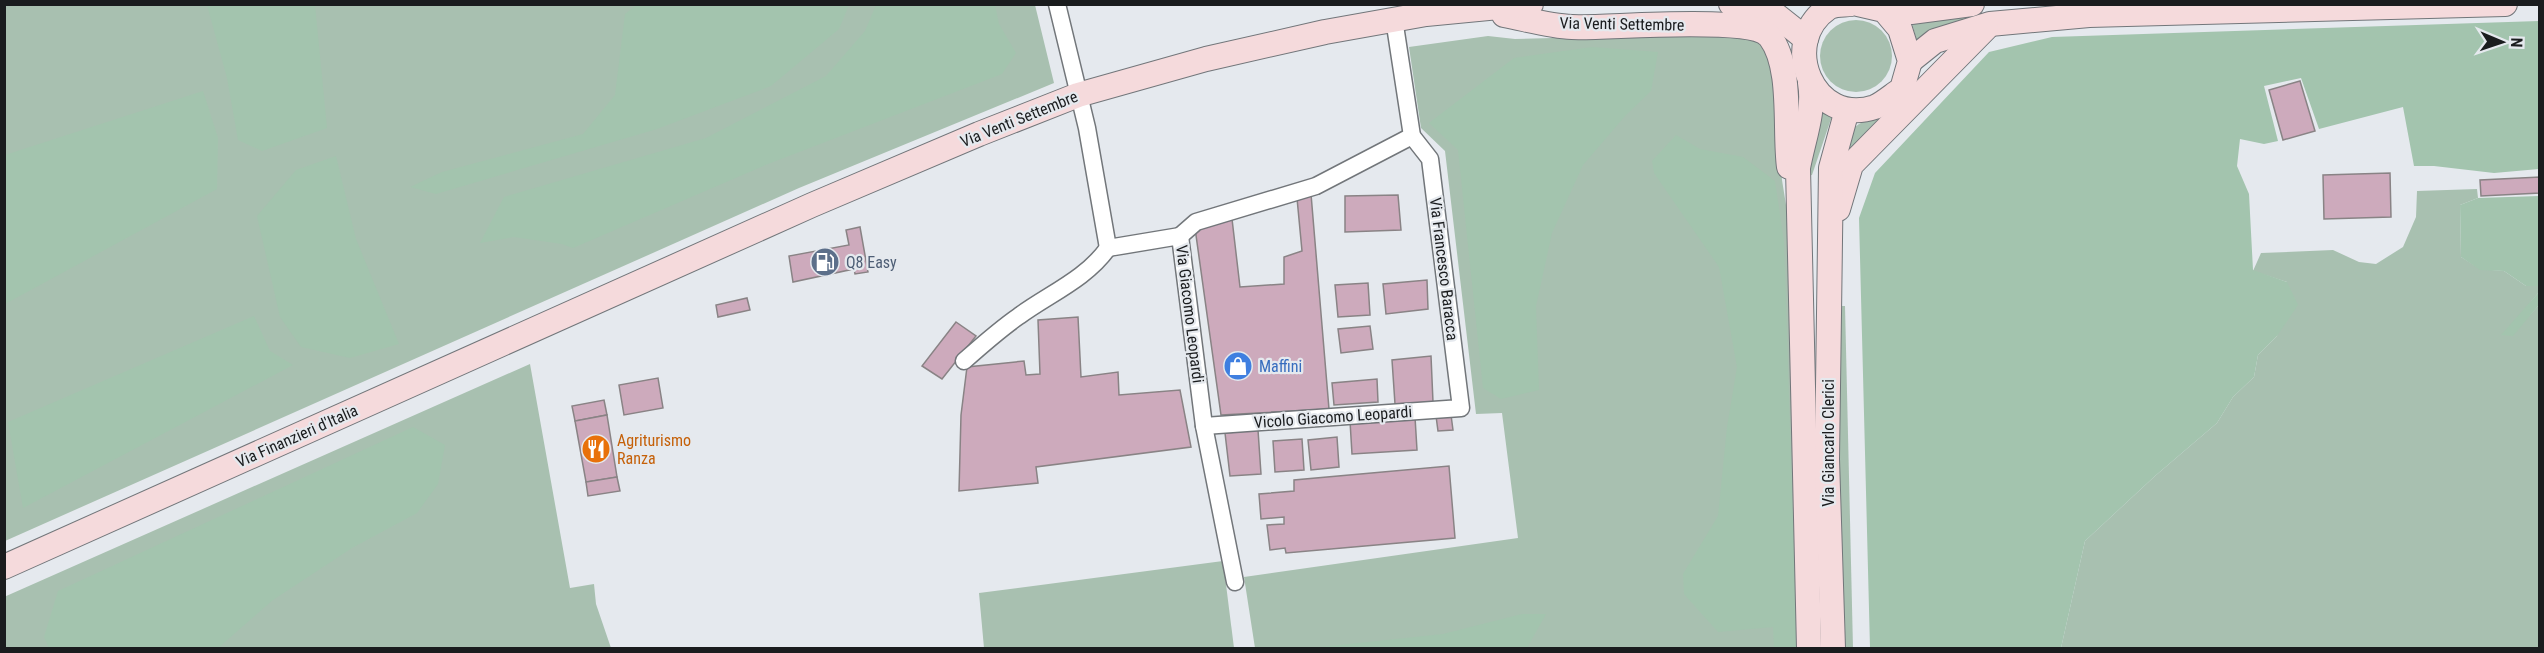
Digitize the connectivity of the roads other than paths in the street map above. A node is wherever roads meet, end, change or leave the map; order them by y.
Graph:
1 (1057, 4) edge
2 (1531, 4) edge
3 (1731, 4) edge
4 (1858, 4) edge
5 (1972, 4) edge
6 (2505, 4) edge
7 (1829, 6) edge
8 (1425, 9) edge
9 (1472, 9) junction
10 (1884, 10) junction
11 (1394, 19) junction
12 (1990, 24) junction
13 (1770, 36) joint
14 (1806, 39) junction
15 (1910, 61) junction
16 (1810, 83) junction
17 (1078, 95) junction
18 (1847, 110) junction
19 (1412, 136) junction
20 (1180, 236) junction
21 (1830, 237) junction
22 (1108, 248) junction
23 (1801, 249) junction
24 (589, 305) joint
25 (964, 361) dead end
26 (1461, 408) joint
27 (1204, 426) junction
28 (4, 567) edge
29 (1235, 582) dead end
30 (1809, 648) edge
31 (1833, 648) edge

1 - 17 street
2 - 9 street, Via Venti Settembre
3 - 14 street
4 - 10 street
5 - 10 street
6 - 12 street
7 - 14 street
8 - 9 street, Via Venti Settembre
8 - 11 street, Via Venti Settembre
9 - 13 street, Via Venti Settembre
10 - 15 street
11 - 17 street, Via Venti Settembre
11 - 19 street, Via Francesco Baracca
12 - 15 street
12 - 21 street, Via Giancarlo Clerici
13 - 23 street, Via Giancarlo Clerici
14 - 16 street, Via Giancarlo Clerici
15 - 18 street
16 - 18 street
16 - 23 street, Via Giancarlo Clerici
17 - 22 street
17 - 24 street, Via Venti Settembre
18 - 21 street, Via Giancarlo Clerici
19 - 20 street
19 - 26 street, Via Francesco Baracca
20 - 22 street, Via Giacomo Leopardi
20 - 27 street, Via Giacomo Leopardi
21 - 31 street, Via Giancarlo Clerici
22 - 25 street
23 - 30 street, Via Giancarlo Clerici
24 - 28 street, Via Finanzieri d'Italia
26 - 27 street, Vicolo Giacomo Leopardi
27 - 29 street, Via Giacomo Leopardi

